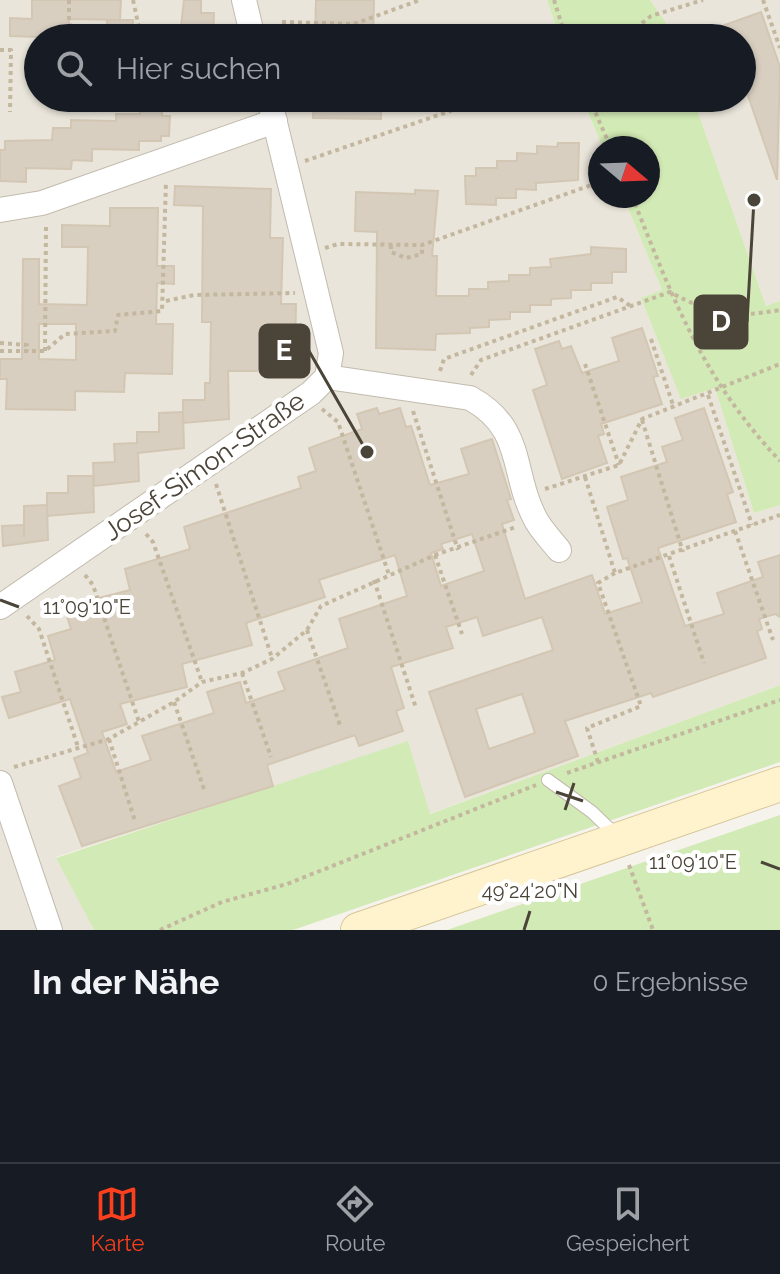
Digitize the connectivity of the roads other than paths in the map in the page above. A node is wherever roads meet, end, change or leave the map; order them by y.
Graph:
1 (244, 0) edge
2 (250, 24) edge
3 (268, 112) edge
4 (272, 112) edge
5 (0, 210) edge
6 (319, 385) junction
7 (559, 550) dead end
8 (5, 603) edge
9 (548, 780) road end
10 (0, 783) edge
11 (780, 784) edge
12 (620, 839) junction
13 (50, 930) edge
14 (358, 930) edge

1 - 2 street
3 - 5 street
4 - 6 street, Josef-Simon-Straße
6 - 7 street
6 - 8 street, Josef-Simon-Straße
9 - 12 lane
10 - 13 street
11 - 12 main road
12 - 14 main road

